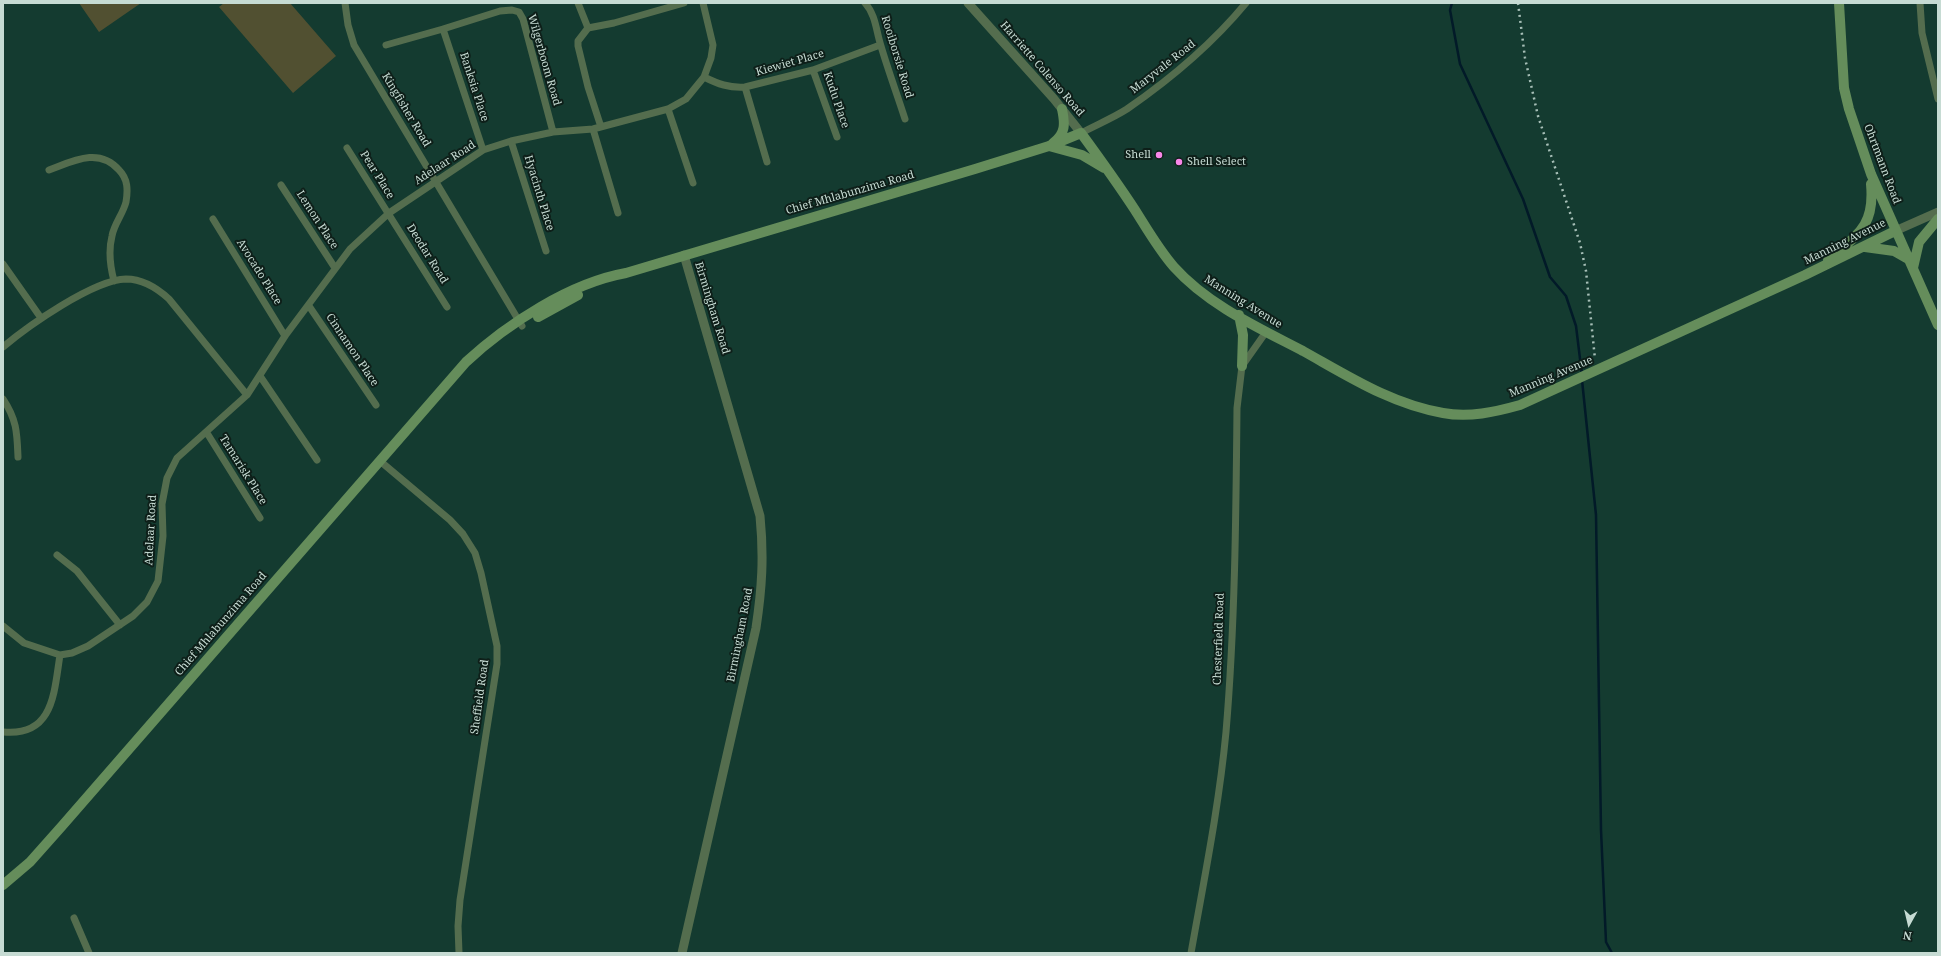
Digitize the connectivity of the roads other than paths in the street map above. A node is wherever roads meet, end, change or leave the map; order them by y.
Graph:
1 (344, 3) edge
2 (578, 3) edge
3 (684, 3) edge
4 (702, 3) edge
5 (865, 3) edge
6 (968, 3) edge
7 (1246, 3) edge
8 (1839, 3) edge
9 (1920, 3) edge
10 (588, 28) junction
11 (443, 30) junction
12 (386, 45) dead end
13 (880, 45) junction
14 (814, 70) junction
15 (704, 77) junction
16 (1937, 86) edge
17 (745, 87) junction
18 (1938, 98) edge
19 (668, 109) junction
20 (1062, 109) junction
21 (905, 119) dead end
22 (601, 127) junction
23 (593, 129) junction
24 (553, 132) junction
25 (1081, 133) junction
26 (837, 137) dead end
27 (511, 141) junction
28 (1049, 146) junction
29 (347, 148) dead end
30 (483, 150) junction
31 (767, 162) dead end
32 (49, 170) dead end
33 (1111, 173) junction
34 (1870, 174) junction
35 (436, 182) junction
36 (693, 183) dead end
37 (280, 185) dead end
38 (1938, 212) edge
39 (388, 213) junction
40 (618, 213) dead end
41 (213, 219) dead end
42 (1938, 219) edge
43 (1895, 231) junction
44 (1861, 248) junction
45 (546, 251) dead end
46 (684, 255) junction
47 (3, 264) edge
48 (1910, 264) junction
49 (335, 268) junction
50 (1819, 268) junction
51 (114, 281) junction
52 (309, 306) junction
53 (447, 307) dead end
54 (1239, 315) junction
55 (41, 318) junction
56 (521, 324) junction
57 (1938, 325) edge
58 (1266, 332) junction
59 (285, 336) junction
60 (3, 347) edge
61 (1242, 366) junction
62 (260, 376) junction
63 (247, 395) junction
64 (3, 399) edge
65 (376, 406) dead end
66 (207, 433) junction
67 (18, 457) dead end
68 (317, 460) dead end
69 (380, 461) junction
70 (260, 518) dead end
71 (57, 555) dead end
72 (120, 625) junction
73 (3, 626) edge
74 (60, 655) junction
75 (3, 732) edge
76 (3, 885) edge
77 (74, 918) dead end
78 (89, 953) edge
79 (459, 953) edge
80 (682, 953) edge
81 (1191, 953) edge

1 - 35 street, Kingfisher Road
2 - 10 street
3 - 10 street
4 - 15 street, Adelaar Road
5 - 13 street, Rooiborsie Road
6 - 20 street, Harriette Colenso Road
7 - 25 street, Maryvale Road
8 - 34 main road, Ohrtmann Road
9 - 16 street
10 - 22 street
11 - 12 street, Wilgerboom Road
11 - 24 street, Wilgerboom Road
11 - 30 street, Banksia Place
13 - 14 street, Kiewiet Place
13 - 21 street, Rooiborsie Road
14 - 17 street, Kiewiet Place
14 - 26 street, Kudu Place
15 - 17 street, Kiewiet Place
15 - 19 street, Adelaar Road
16 - 18 street
17 - 31 street
19 - 22 street, Adelaar Road
19 - 36 street
20 - 25 street, Harriette Colenso Road
20 - 28 main road
22 - 23 street, Adelaar Road
23 - 24 street, Adelaar Road
23 - 40 street
24 - 27 street, Adelaar Road
25 - 28 main road, Chief Mhlabunzima Road
25 - 33 main road, Manning Avenue
27 - 30 street, Adelaar Road
27 - 45 street, Hyacinth Place
28 - 33 main road
28 - 46 main road, Chief Mhlabunzima Road
29 - 39 street, Pear Place
30 - 35 street, Adelaar Road
32 - 51 street
33 - 54 main road, Manning Avenue
34 - 43 main road, Ohrtmann Road
34 - 50 main road
35 - 39 street, Adelaar Road
35 - 56 street, Kingfisher Road
37 - 49 street, Lemon Place
38 - 43 street, Manning Avenue
39 - 49 street, Adelaar Road
39 - 53 street, Deodar Road
41 - 59 street, Avocado Place
42 - 48 main road
43 - 44 main road, Manning Avenue
43 - 48 main road, Ohrtmann Road
44 - 48 main road
44 - 50 main road, Manning Avenue
46 - 56 main road, Chief Mhlabunzima Road
46 - 80 street, Birmingham Road
47 - 55 street
48 - 57 main road, Ohrtmann Road
49 - 52 street, Adelaar Road
50 - 58 main road, Manning Avenue
51 - 55 street
51 - 63 street
52 - 59 street, Adelaar Road
52 - 65 street, Cinnamon Place
54 - 58 main road, Manning Avenue
54 - 61 main road
55 - 60 street
56 - 69 main road, Chief Mhlabunzima Road
58 - 61 street, Chesterfield Road
59 - 62 street, Adelaar Road
61 - 81 street, Chesterfield Road
62 - 63 street, Adelaar Road
62 - 68 street
63 - 66 street, Adelaar Road
64 - 67 street
66 - 70 street, Tamarisk Place
66 - 72 street, Adelaar Road
69 - 76 main road, Chief Mhlabunzima Road
69 - 79 street, Sheffield Road
71 - 72 street
72 - 74 street, Adelaar Road
73 - 74 street
74 - 75 street
77 - 78 street

